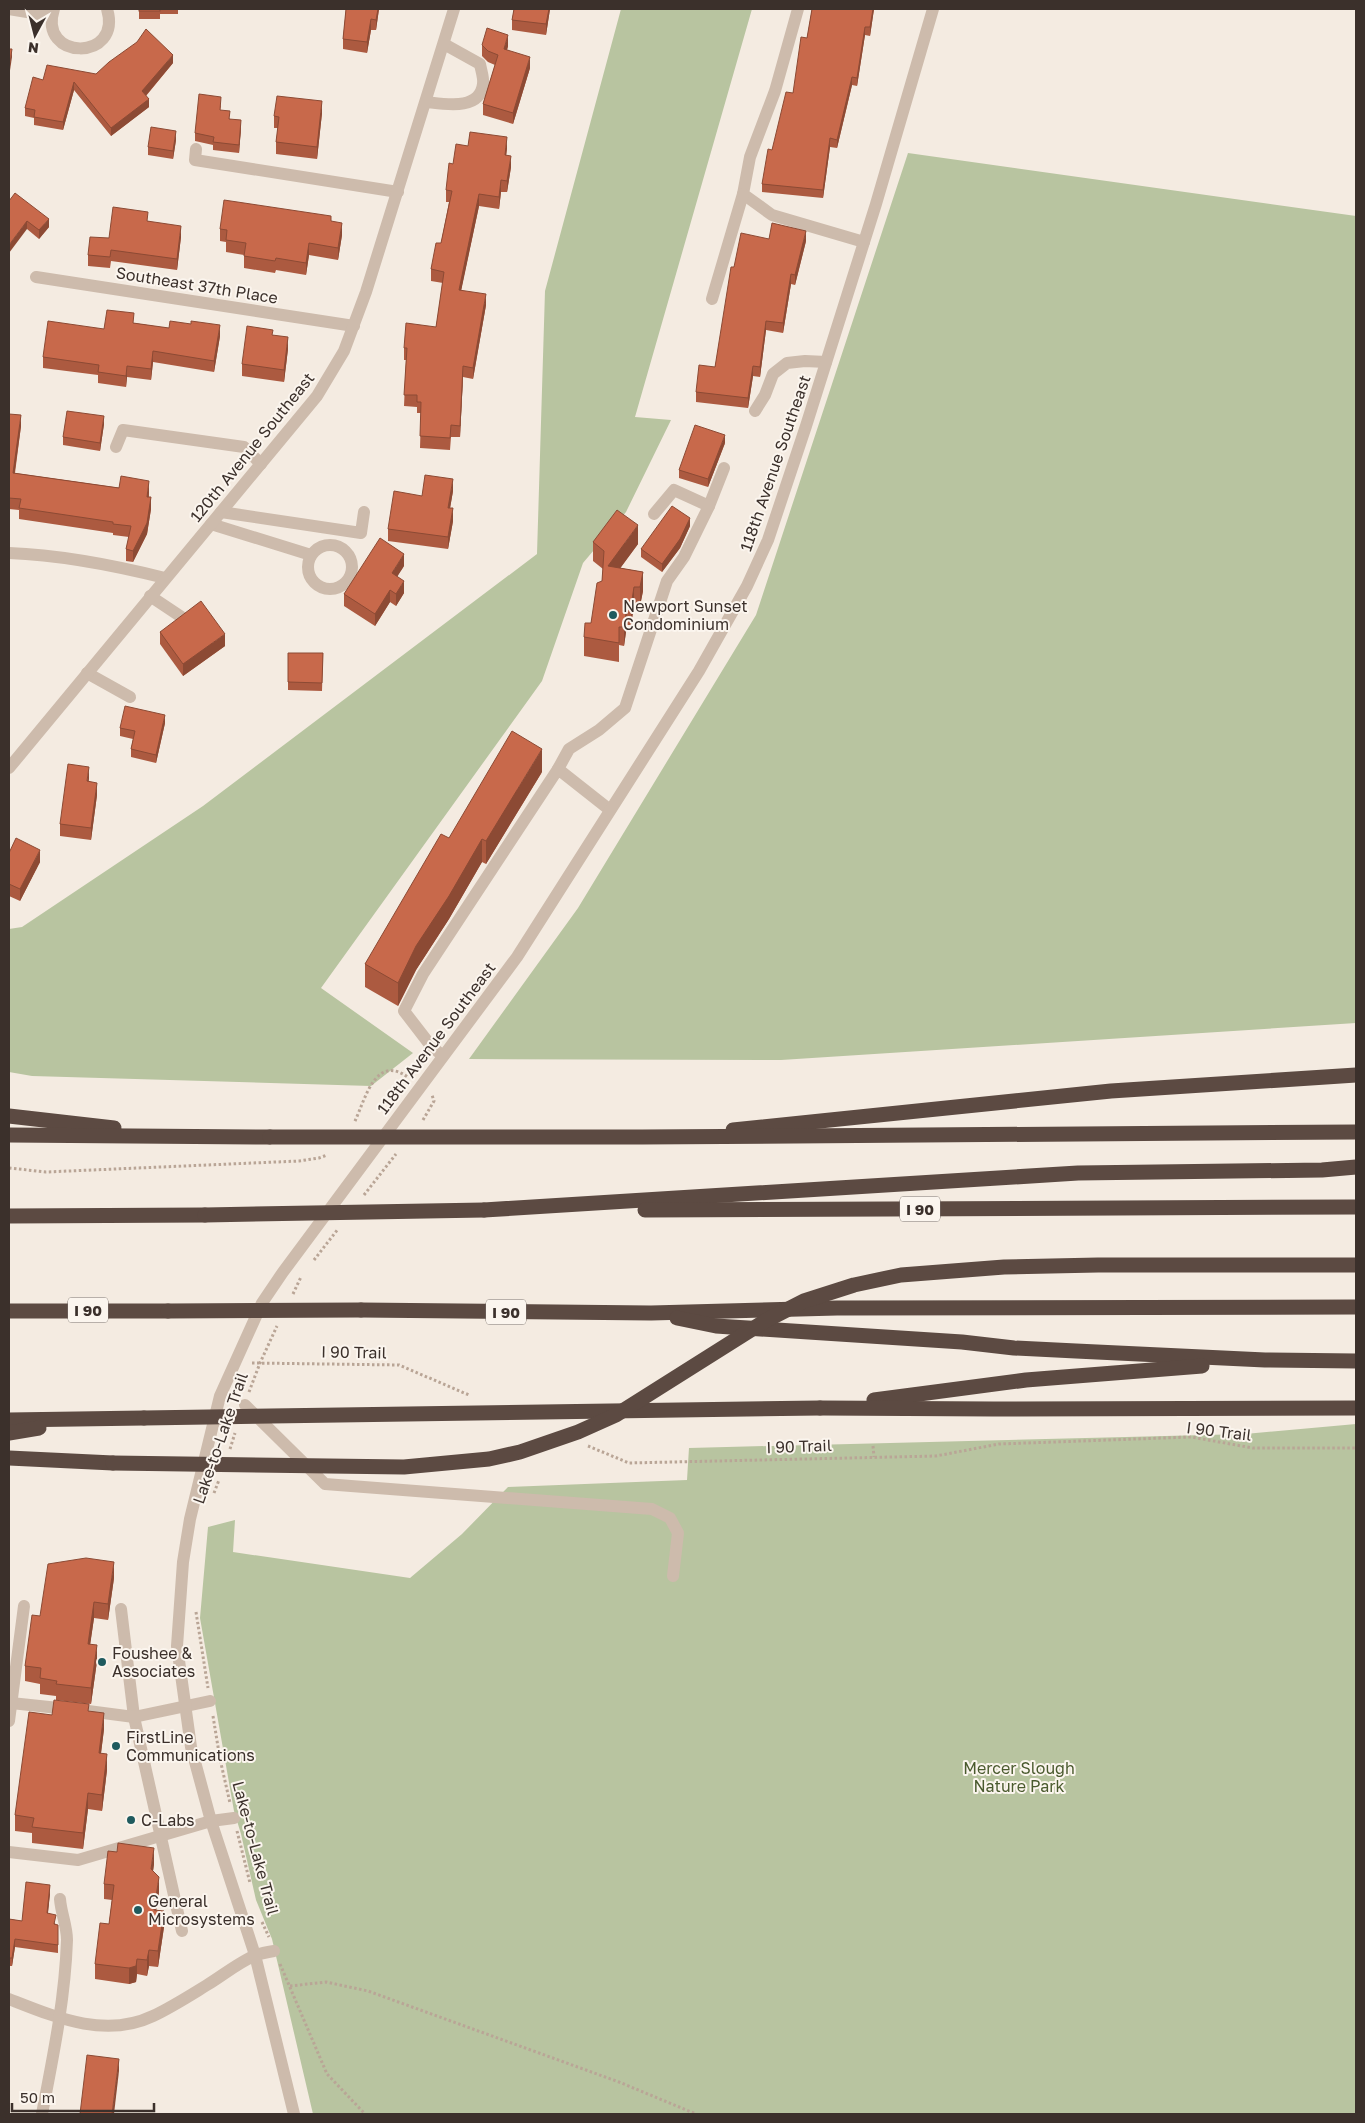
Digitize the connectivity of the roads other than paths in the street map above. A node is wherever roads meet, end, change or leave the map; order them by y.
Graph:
1 (106, 9) edge
2 (454, 9) edge
3 (798, 9) edge
4 (933, 9) edge
5 (9, 10) edge
6 (52, 12) edge
7 (444, 44) junction
8 (426, 102) junction
9 (196, 149) dead end
10 (398, 192) junction
11 (743, 194) junction
12 (864, 242) junction
13 (36, 277) dead end
14 (712, 299) dead end
15 (354, 326) junction
16 (826, 362) junction
17 (755, 411) dead end
18 (116, 447) dead end
19 (261, 464) junction
20 (724, 468) dead end
21 (710, 506) junction
22 (221, 512) junction
23 (364, 512) dead end
24 (654, 514) dead end
25 (211, 524) junction
26 (9, 552) edge
27 (312, 555) dead end
28 (164, 578) junction
29 (150, 596) junction
30 (184, 618) edge
31 (88, 672) junction
32 (130, 697) dead end
33 (9, 768) edge
34 (558, 769) junction
35 (610, 810) junction
36 (443, 1056) junction
37 (1356, 1075) edge
38 (9, 1116) edge
39 (1356, 1132) edge
40 (9, 1135) edge
41 (195, 1137) junction
42 (642, 1137) junction
43 (1356, 1167) edge
44 (1356, 1207) edge
45 (484, 1210) junction
46 (9, 1212) edge
47 (9, 1216) edge
48 (77, 1216) junction
49 (1356, 1265) edge
50 (1356, 1307) edge
51 (9, 1311) edge
52 (651, 1313) junction
53 (1265, 1360) junction
54 (1356, 1361) edge
55 (245, 1405) road end
56 (820, 1408) junction
57 (1356, 1408) edge
58 (9, 1420) edge
59 (98, 1420) junction
60 (9, 1433) edge
61 (9, 1458) edge
62 (672, 1576) dead end
63 (24, 1606) dead end
64 (121, 1609) dead end
65 (210, 1701) road end
66 (11, 1703) junction
67 (184, 1705) junction
68 (134, 1717) junction
69 (9, 1721) edge
70 (234, 1818) road end
71 (211, 1821) junction
72 (159, 1836) junction
73 (9, 1852) edge
74 (60, 1899) dead end
75 (182, 1931) dead end
76 (274, 1951) road end
77 (255, 1955) junction
78 (9, 1999) edge
79 (60, 2019) junction
80 (42, 2114) edge
81 (294, 2114) edge

1 - 6 street
2 - 7 street, 120th Avenue Southeast
3 - 11 street
4 - 12 street, 118th Avenue Southeast
5 - 6 street
7 - 8 street, 120th Avenue Southeast
7 - 8 street
8 - 10 street, 120th Avenue Southeast
9 - 10 street
10 - 15 street, 120th Avenue Southeast
11 - 12 street
11 - 14 street
12 - 16 street, 118th Avenue Southeast
13 - 15 street, Southeast 37th Place
15 - 19 street, 120th Avenue Southeast
16 - 17 street
16 - 35 street, 118th Avenue Southeast
18 - 19 street
19 - 22 street, 120th Avenue Southeast
20 - 21 street
21 - 24 street
21 - 34 street
22 - 23 street
22 - 25 street, 120th Avenue Southeast
25 - 27 street
25 - 28 street, 120th Avenue Southeast
26 - 28 street
28 - 29 street, 120th Avenue Southeast
29 - 30 street
29 - 31 street, 120th Avenue Southeast
31 - 32 street
31 - 33 street, 120th Avenue Southeast
34 - 35 street
34 - 36 street
35 - 36 street, 118th Avenue Southeast
36 - 67 street, 118th Avenue Southeast
37 - 42 highway, bridge
38 - 41 highway
39 - 42 highway, bridge
40 - 41 highway
41 - 42 highway, bridge
43 - 45 highway
44 - 45 highway, I 90
45 - 48 highway, I 90, bridge
46 - 48 highway
47 - 48 highway, I 90
49 - 61 highway, bridge
50 - 52 highway, I 90, bridge
51 - 52 highway, I 90, bridge
52 - 53 highway
53 - 54 highway
53 - 56 highway
55 - 62 street
56 - 57 highway
56 - 59 highway, bridge
58 - 59 highway
59 - 60 highway
63 - 66 street
64 - 68 street
65 - 67 street
66 - 68 street
66 - 69 street
67 - 68 street
67 - 71 street, 118th Avenue Southeast
68 - 72 street
70 - 71 street
71 - 72 street
71 - 77 street, 118th Avenue Southeast
72 - 73 street
72 - 75 street
74 - 79 street
76 - 77 street
77 - 79 street
77 - 81 street, 118th Avenue Southeast
78 - 79 street
79 - 80 street

